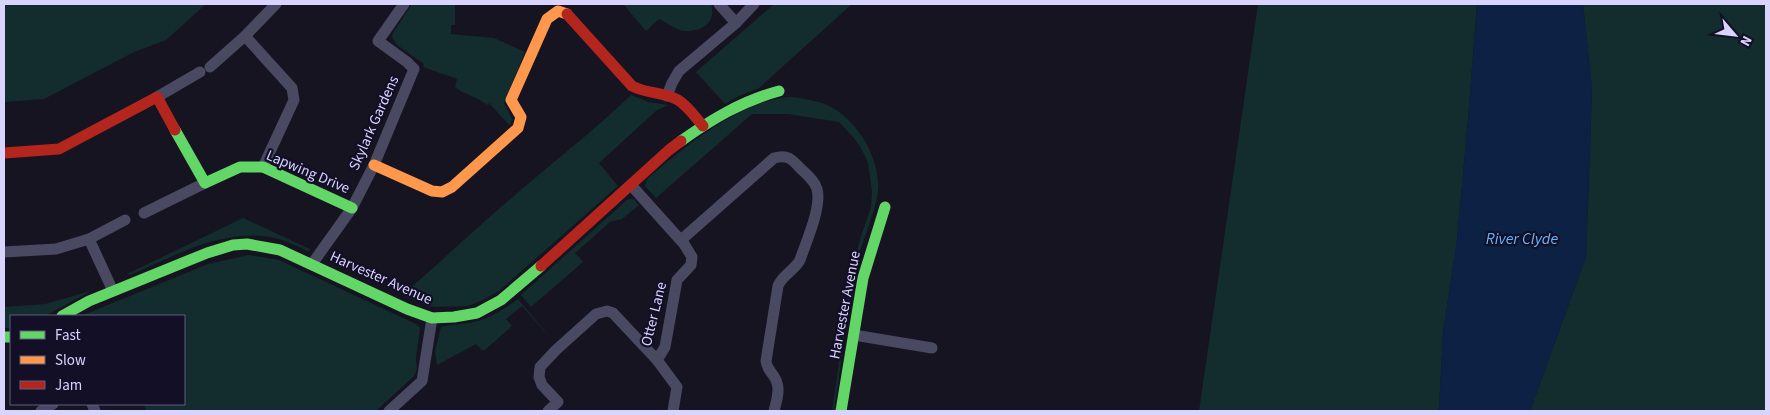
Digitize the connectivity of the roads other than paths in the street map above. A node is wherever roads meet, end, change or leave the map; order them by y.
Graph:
1 (276, 4) edge
2 (404, 4) edge
3 (719, 4) edge
4 (754, 4) edge
5 (736, 23) junction
6 (245, 36) junction
7 (779, 91) dead end
8 (667, 96) junction
9 (157, 97) junction
10 (703, 126) junction
11 (4, 154) edge
12 (374, 165) junction
13 (263, 167) junction
14 (205, 183) junction
15 (631, 185) junction
16 (885, 207) dead end
17 (352, 208) junction
18 (144, 213) dead end
19 (126, 220) dead end
20 (89, 239) junction
21 (681, 240) junction
22 (4, 252) edge
23 (312, 264) junction
24 (112, 291) junction
25 (64, 315) edge
26 (432, 318) junction
27 (854, 335) junction
28 (932, 348) dead end
29 (658, 360) junction
30 (389, 411) edge
31 (548, 411) edge
32 (673, 411) edge
33 (774, 411) edge
34 (840, 411) edge

1 - 6 street
2 - 12 street, Skylark Gardens
3 - 5 street
4 - 5 street
5 - 8 street
6 - 9 street
6 - 13 street
7 - 10 street, Harvester Avenue
8 - 10 street
8 - 12 street
9 - 11 street
9 - 14 street
10 - 15 street, Harvester Avenue
12 - 17 street, Skylark Gardens
13 - 14 street, Lapwing Drive
13 - 17 street, Lapwing Drive
14 - 18 street
15 - 21 street, Otter Lane
15 - 26 street, Harvester Avenue
16 - 27 street, Harvester Avenue
17 - 23 street, Skylark Gardens
19 - 20 street
20 - 22 street
20 - 24 street
21 - 29 street, Otter Lane
21 - 33 street
23 - 24 street, Harvester Avenue
23 - 26 street, Harvester Avenue
24 - 25 street, Harvester Avenue
26 - 30 street
27 - 28 street
27 - 34 street, Harvester Avenue
29 - 31 street
29 - 32 street, Otter Lane

